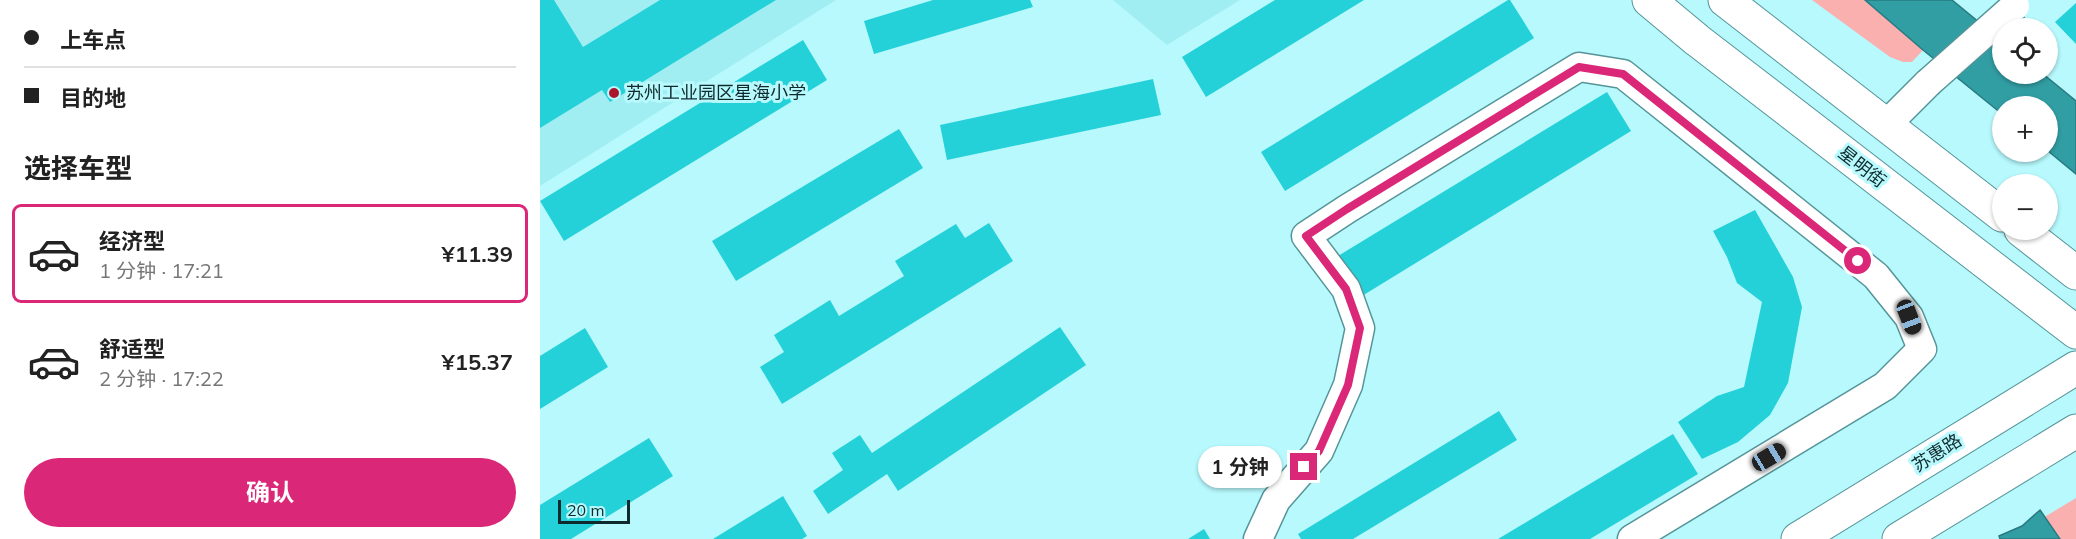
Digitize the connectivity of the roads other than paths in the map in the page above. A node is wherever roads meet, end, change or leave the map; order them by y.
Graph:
1 (1649, 0) edge
2 (1725, 0) edge
3 (2018, 3) edge
4 (1887, 124) junction
5 (1992, 207) edge
6 (2034, 240) edge
7 (2076, 273) edge
8 (2076, 333) edge
9 (2076, 368) edge
10 (2076, 431) edge
11 (1258, 539) edge
12 (1632, 539) edge
13 (1798, 539) edge
14 (1899, 539) edge

1 - 8 main road, 星明街
2 - 4 main road
3 - 4 street, bridge
4 - 5 main road
6 - 7 main road
9 - 13 main road, 苏惠路
10 - 14 main road
11 - 12 street

